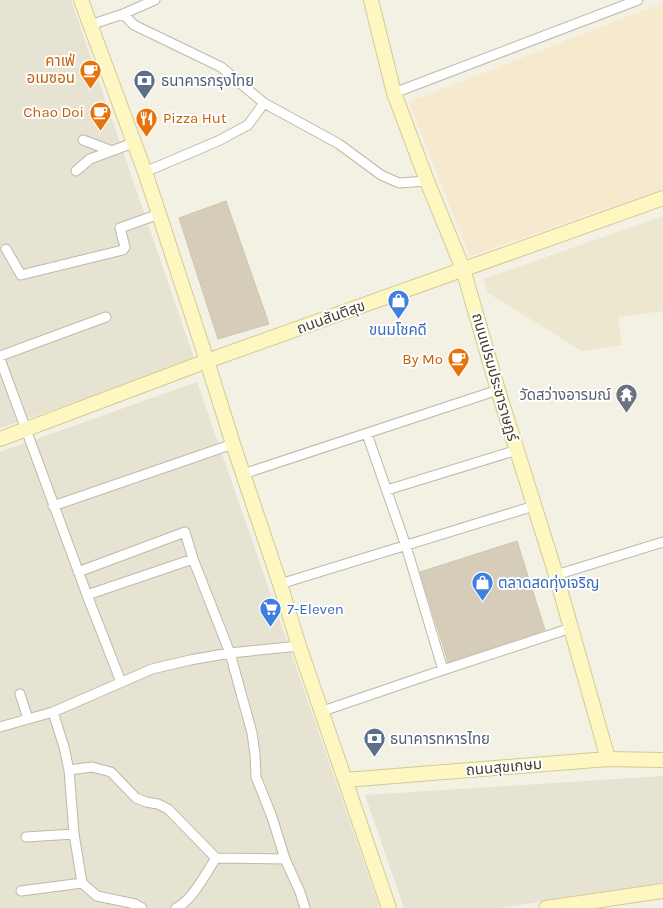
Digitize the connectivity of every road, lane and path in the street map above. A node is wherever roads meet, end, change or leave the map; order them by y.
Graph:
1 (81, 0) edge
2 (155, 0) edge
3 (370, 0) edge
4 (638, 0) edge
5 (123, 14) junction
6 (90, 25) junction
7 (394, 94) junction
8 (264, 103) junction
9 (83, 140) dead end
10 (133, 142) junction
11 (112, 151) junction
12 (76, 171) dead end
13 (145, 172) junction
14 (427, 182) junction
15 (663, 198) edge
16 (159, 214) junction
17 (6, 249) dead end
18 (464, 269) junction
19 (106, 317) dead end
20 (0, 357) edge
21 (207, 361) junction
22 (498, 390) junction
23 (26, 429) junction
24 (367, 434) junction
25 (0, 439) edge
26 (233, 444) junction
27 (517, 450) junction
28 (243, 474) junction
29 (387, 490) junction
30 (54, 506) junction
31 (534, 506) junction
32 (663, 542) edge
33 (406, 546) junction
34 (193, 559) junction
35 (78, 572) junction
36 (556, 574) junction
37 (280, 584) junction
38 (86, 595) junction
39 (571, 628) junction
40 (299, 646) junction
41 (230, 653) junction
42 (443, 670) junction
43 (121, 682) junction
44 (20, 694) dead end
45 (53, 712) junction
46 (320, 712) junction
47 (28, 719) junction
48 (0, 727) edge
49 (608, 759) junction
50 (663, 760) edge
51 (69, 770) junction
52 (345, 780) junction
53 (74, 834) junction
54 (26, 837) dead end
55 (216, 858) junction
56 (285, 859) junction
57 (82, 882) junction
58 (21, 891) dead end
59 (663, 891) edge
60 (142, 908) edge
61 (176, 908) edge
62 (305, 908) edge
63 (389, 908) edge
64 (546, 908) edge

1 - 6 street
2 - 5 street
3 - 7 street, ถนนเปรมประชาราษฏร์
4 - 7 street
5 - 6 street
5 - 8 street
6 - 10 street
7 - 14 street, ถนนเปรมประชาราษฏร์
8 - 13 street
8 - 14 street
9 - 11 street
10 - 11 street
10 - 13 street
11 - 12 street
13 - 16 street
14 - 18 street, ถนนเปรมประชาราษฏร์
15 - 18 street, ถนนสันติสุข
16 - 17 street
16 - 21 street
18 - 21 street, ถนนสันติสุข
18 - 22 street, ถนนเปรมประชาราษฏร์
19 - 20 street
20 - 23 street
21 - 23 street, ถนนสันติสุข
21 - 26 street
22 - 24 street
22 - 27 street, ถนนเปรมประชาราษฏร์
23 - 25 street, ถนนสันติสุข
23 - 30 street
24 - 28 street
24 - 29 street
26 - 28 street
26 - 30 street
27 - 29 street
27 - 31 street, ถนนเปรมประชาราษฏร์
28 - 37 street
29 - 33 street
30 - 35 street
31 - 33 street
31 - 36 street, ถนนเปรมประชาราษฏร์
32 - 36 street
33 - 37 street
33 - 42 street
34 - 35 street
34 - 38 street
34 - 41 street
35 - 38 street
36 - 39 street, ถนนเปรมประชาราษฏร์
37 - 40 street
38 - 43 street
39 - 42 street
39 - 49 street, ถนนเปรมประชาราษฏร์
40 - 41 street
40 - 46 street
41 - 43 street
41 - 56 street
42 - 46 street
43 - 45 street
44 - 47 street
45 - 47 street
45 - 51 street
46 - 52 street
47 - 48 street
49 - 50 street, ถนนสุขเกษม
49 - 52 street, ถนนสุขเกษม
51 - 53 street
51 - 55 street
52 - 63 street
53 - 54 street
53 - 57 street
55 - 56 street
55 - 61 street
56 - 62 street
57 - 58 street
57 - 60 street
59 - 64 street

